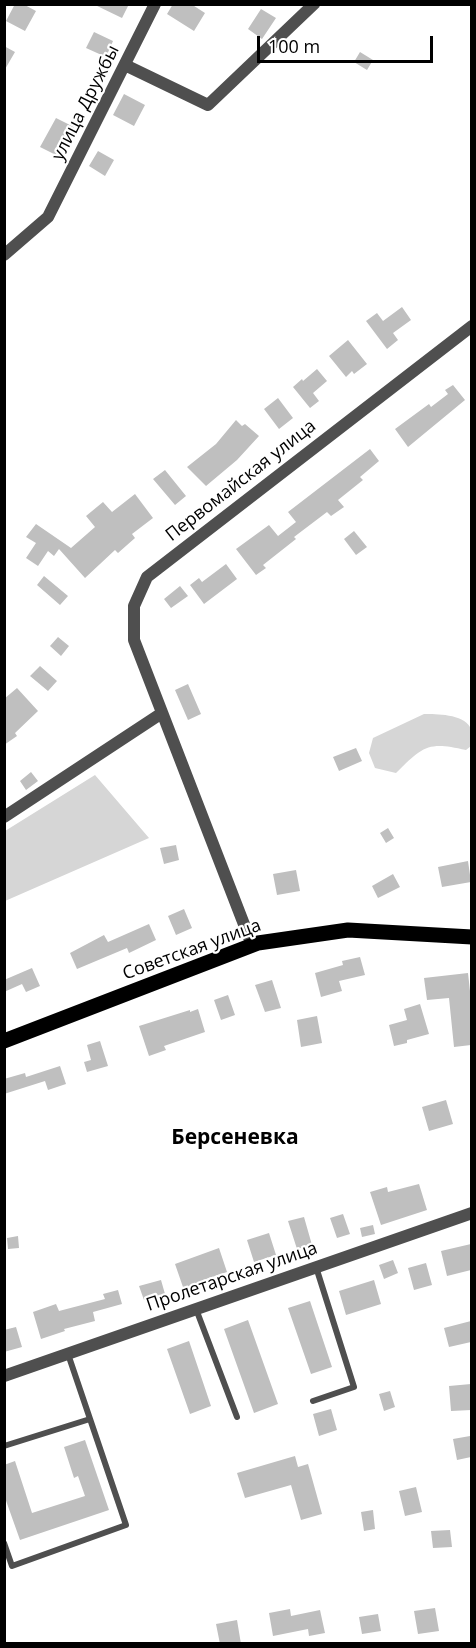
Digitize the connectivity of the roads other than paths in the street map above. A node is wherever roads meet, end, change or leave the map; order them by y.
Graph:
1 (155, 4) edge
2 (314, 4) edge
3 (126, 65) junction
4 (4, 255) edge
5 (471, 326) edge
6 (162, 712) junction
7 (4, 817) edge
8 (471, 937) edge
9 (252, 945) junction
10 (4, 1041) edge
11 (471, 1213) edge
12 (316, 1267) junction
13 (196, 1309) junction
14 (68, 1354) junction
15 (4, 1376) edge
16 (313, 1401) dead end
17 (237, 1417) dead end
18 (90, 1419) junction
19 (4, 1446) edge
20 (4, 1543) edge

1 - 3 street, улица Дружбы
2 - 3 street
3 - 4 street, улица Дружбы
5 - 6 street, Первомайская улица
6 - 7 street
6 - 9 street, Первомайская улица
8 - 9 main road, Советская улица
9 - 10 main road, Советская улица
11 - 12 street, Пролетарская улица
12 - 13 street, Пролетарская улица
12 - 16 lane
13 - 14 street, Пролетарская улица
13 - 17 lane
14 - 15 street, Пролетарская улица
14 - 18 lane
18 - 19 lane
18 - 20 lane

